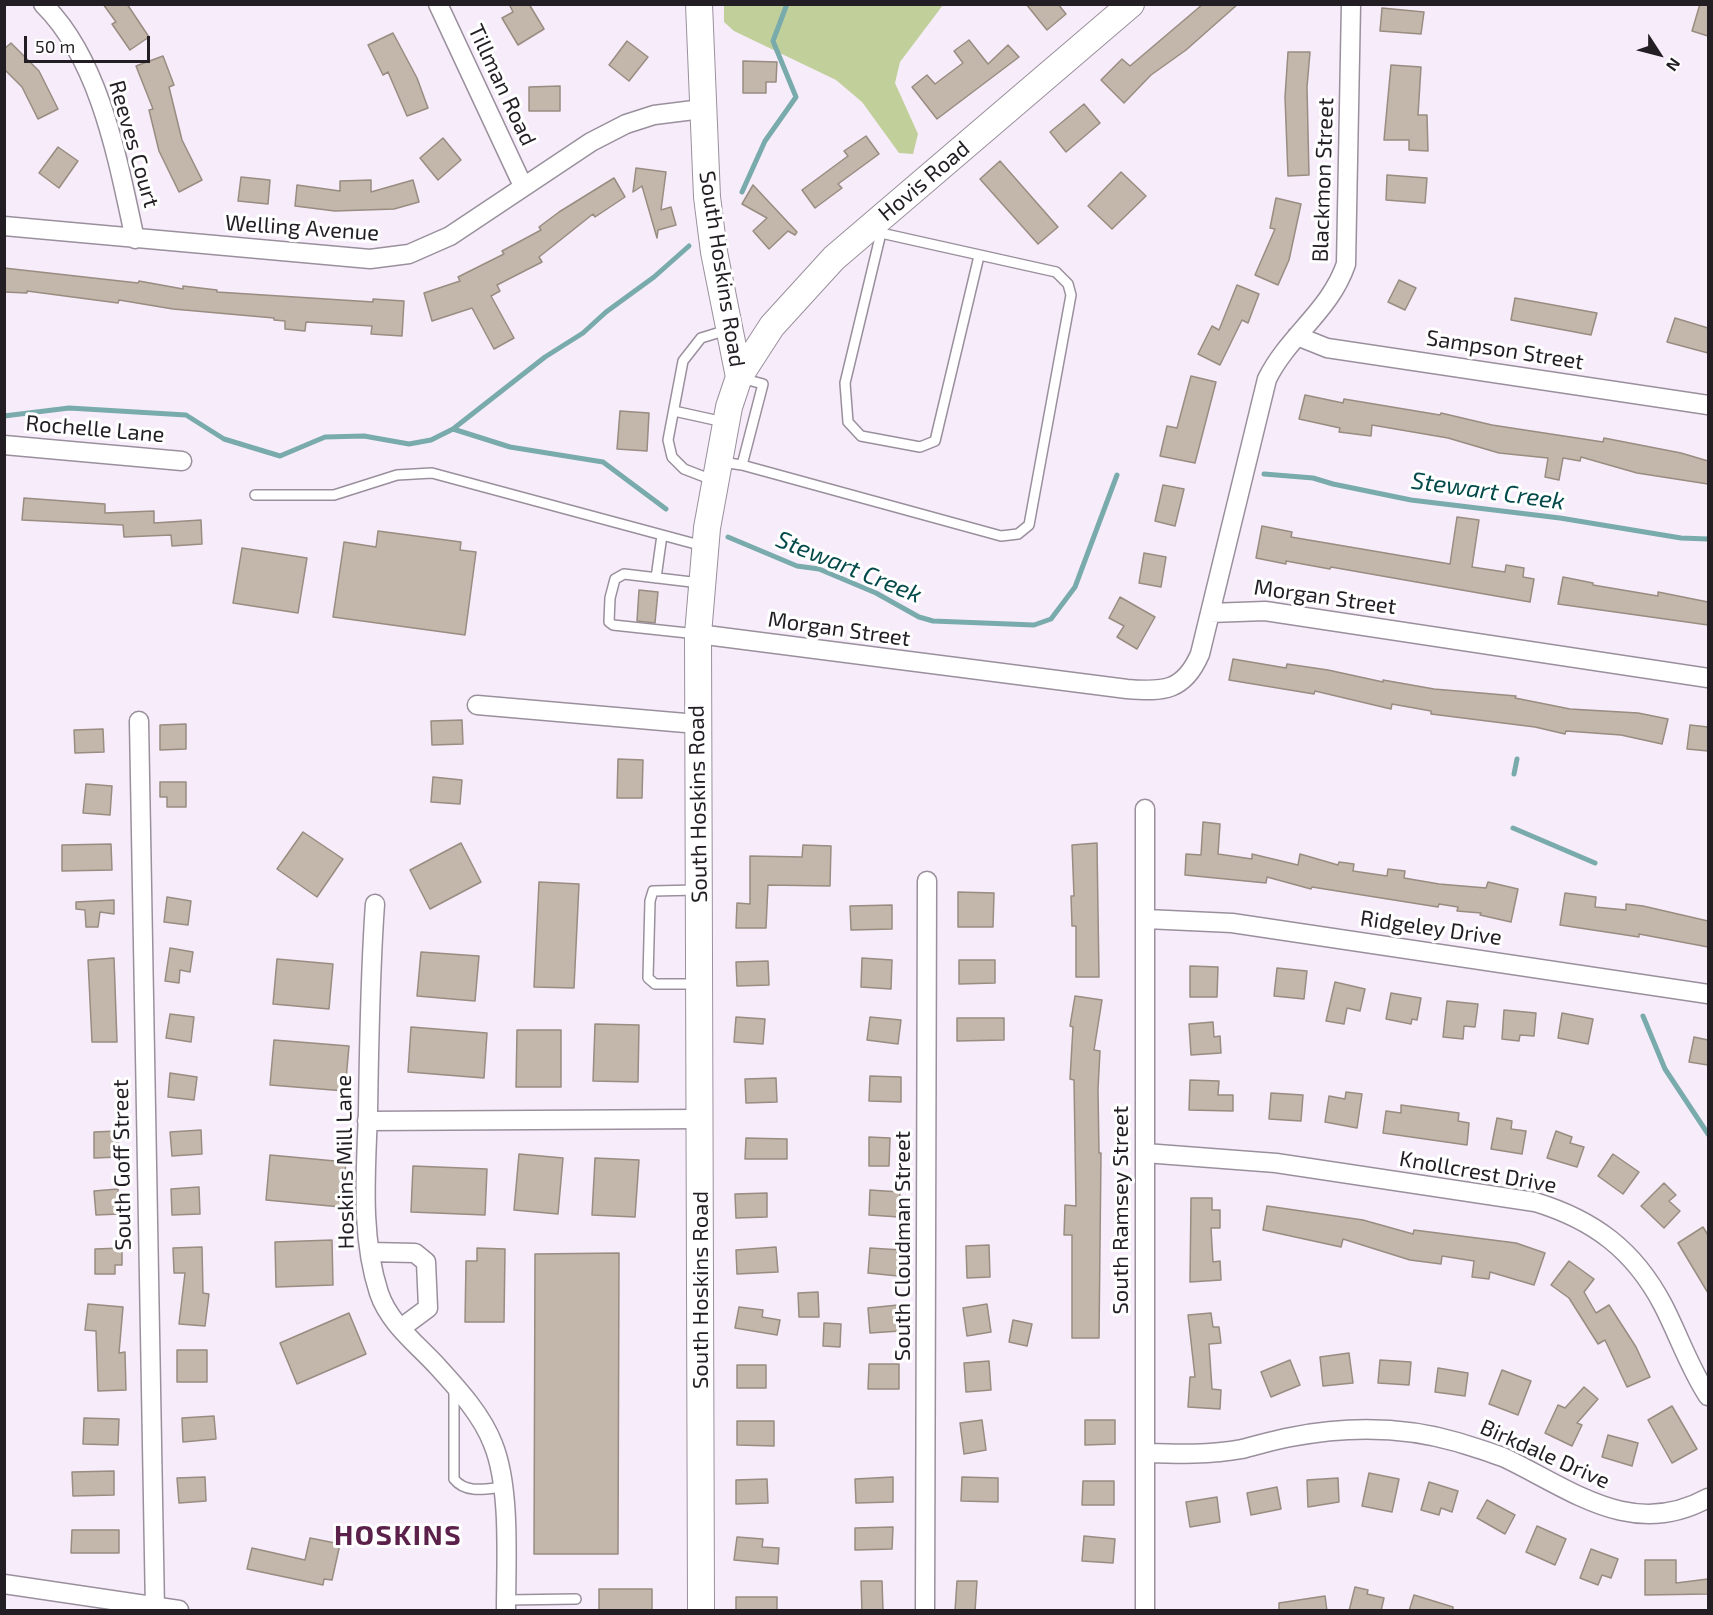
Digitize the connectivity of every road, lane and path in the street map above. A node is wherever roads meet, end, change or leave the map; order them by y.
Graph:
1 (43, 4) edge
2 (438, 4) edge
3 (699, 4) edge
4 (1131, 4) edge
5 (1351, 4) edge
6 (702, 109) junction
7 (523, 186) junction
8 (4, 226) edge
9 (873, 231) junction
10 (135, 239) junction
11 (979, 256) junction
12 (729, 329) junction
13 (1297, 336) junction
14 (739, 377) junction
15 (1708, 405) edge
16 (674, 411) junction
17 (726, 423) junction
18 (4, 445) edge
19 (182, 461) dead end
20 (725, 469) junction
21 (255, 495) dead end
22 (662, 536) junction
23 (705, 546) junction
24 (656, 578) junction
25 (702, 584) junction
26 (1210, 613) junction
27 (698, 634) junction
28 (1708, 678) edge
29 (477, 705) dead end
30 (139, 721) dead end
31 (697, 724) junction
32 (1145, 809) dead end
33 (927, 881) dead end
34 (698, 890) junction
35 (375, 904) dead end
36 (1146, 919) junction
37 (699, 984) junction
38 (1708, 994) edge
39 (700, 1119) junction
40 (367, 1121) junction
41 (1145, 1153) junction
42 (370, 1252) junction
43 (401, 1328) junction
44 (454, 1387) junction
45 (1708, 1396) edge
46 (1146, 1453) junction
47 (503, 1487) junction
48 (1708, 1498) edge
49 (4, 1584) edge
50 (576, 1599) dead end
51 (506, 1605) edge
52 (155, 1609) edge
53 (179, 1611) edge
54 (701, 1611) edge
55 (926, 1611) edge
56 (1145, 1611) edge

1 - 10 street, Reeves Court
2 - 7 street, Tillman Road
3 - 6 street, South Hoskins Road
4 - 9 street, Hovis Road
5 - 13 street, Blackmon Street
6 - 7 street, Welling Avenue
6 - 12 street, South Hoskins Road
7 - 10 street, Welling Avenue
8 - 10 street, Welling Avenue
9 - 11 lane
9 - 11 lane
9 - 14 street, Hovis Road
11 - 20 lane
12 - 14 street, South Hoskins Road
12 - 16 lane
13 - 15 street, Sampson Street
13 - 26 street, Blackmon Street
14 - 17 street, South Hoskins Road
14 - 20 lane
16 - 17 lane
16 - 20 lane
17 - 20 street, South Hoskins Road
18 - 19 street, Rochelle Lane
20 - 23 street, South Hoskins Road
21 - 22 lane
22 - 23 lane
22 - 24 lane
23 - 25 street, South Hoskins Road
24 - 25 lane
24 - 27 lane
25 - 27 street, South Hoskins Road
26 - 27 street, Morgan Street
26 - 28 street, Morgan Street
27 - 31 street, South Hoskins Road
29 - 31 street
30 - 52 street, South Goff Street
31 - 34 street, South Hoskins Road
32 - 36 street, South Ramsey Street
33 - 55 street, South Cloudman Street
34 - 37 street, South Hoskins Road
34 - 37 lane
35 - 40 street, Hoskins Mill Lane
36 - 38 street, Ridgeley Drive
36 - 41 street, South Ramsey Street
37 - 39 street, South Hoskins Road
39 - 40 street
39 - 54 street, South Hoskins Road
40 - 42 street, Hoskins Mill Lane
41 - 45 street, Knollcrest Drive
41 - 46 street, South Ramsey Street
42 - 43 street, Hoskins Mill Lane
42 - 43 street
43 - 44 street, Hoskins Mill Lane
44 - 47 street, Hoskins Mill Lane
44 - 47 lane
46 - 48 street, Birkdale Drive
46 - 56 street, South Ramsey Street
47 - 51 street, Hoskins Mill Lane
49 - 52 street
50 - 51 lane
52 - 53 street

